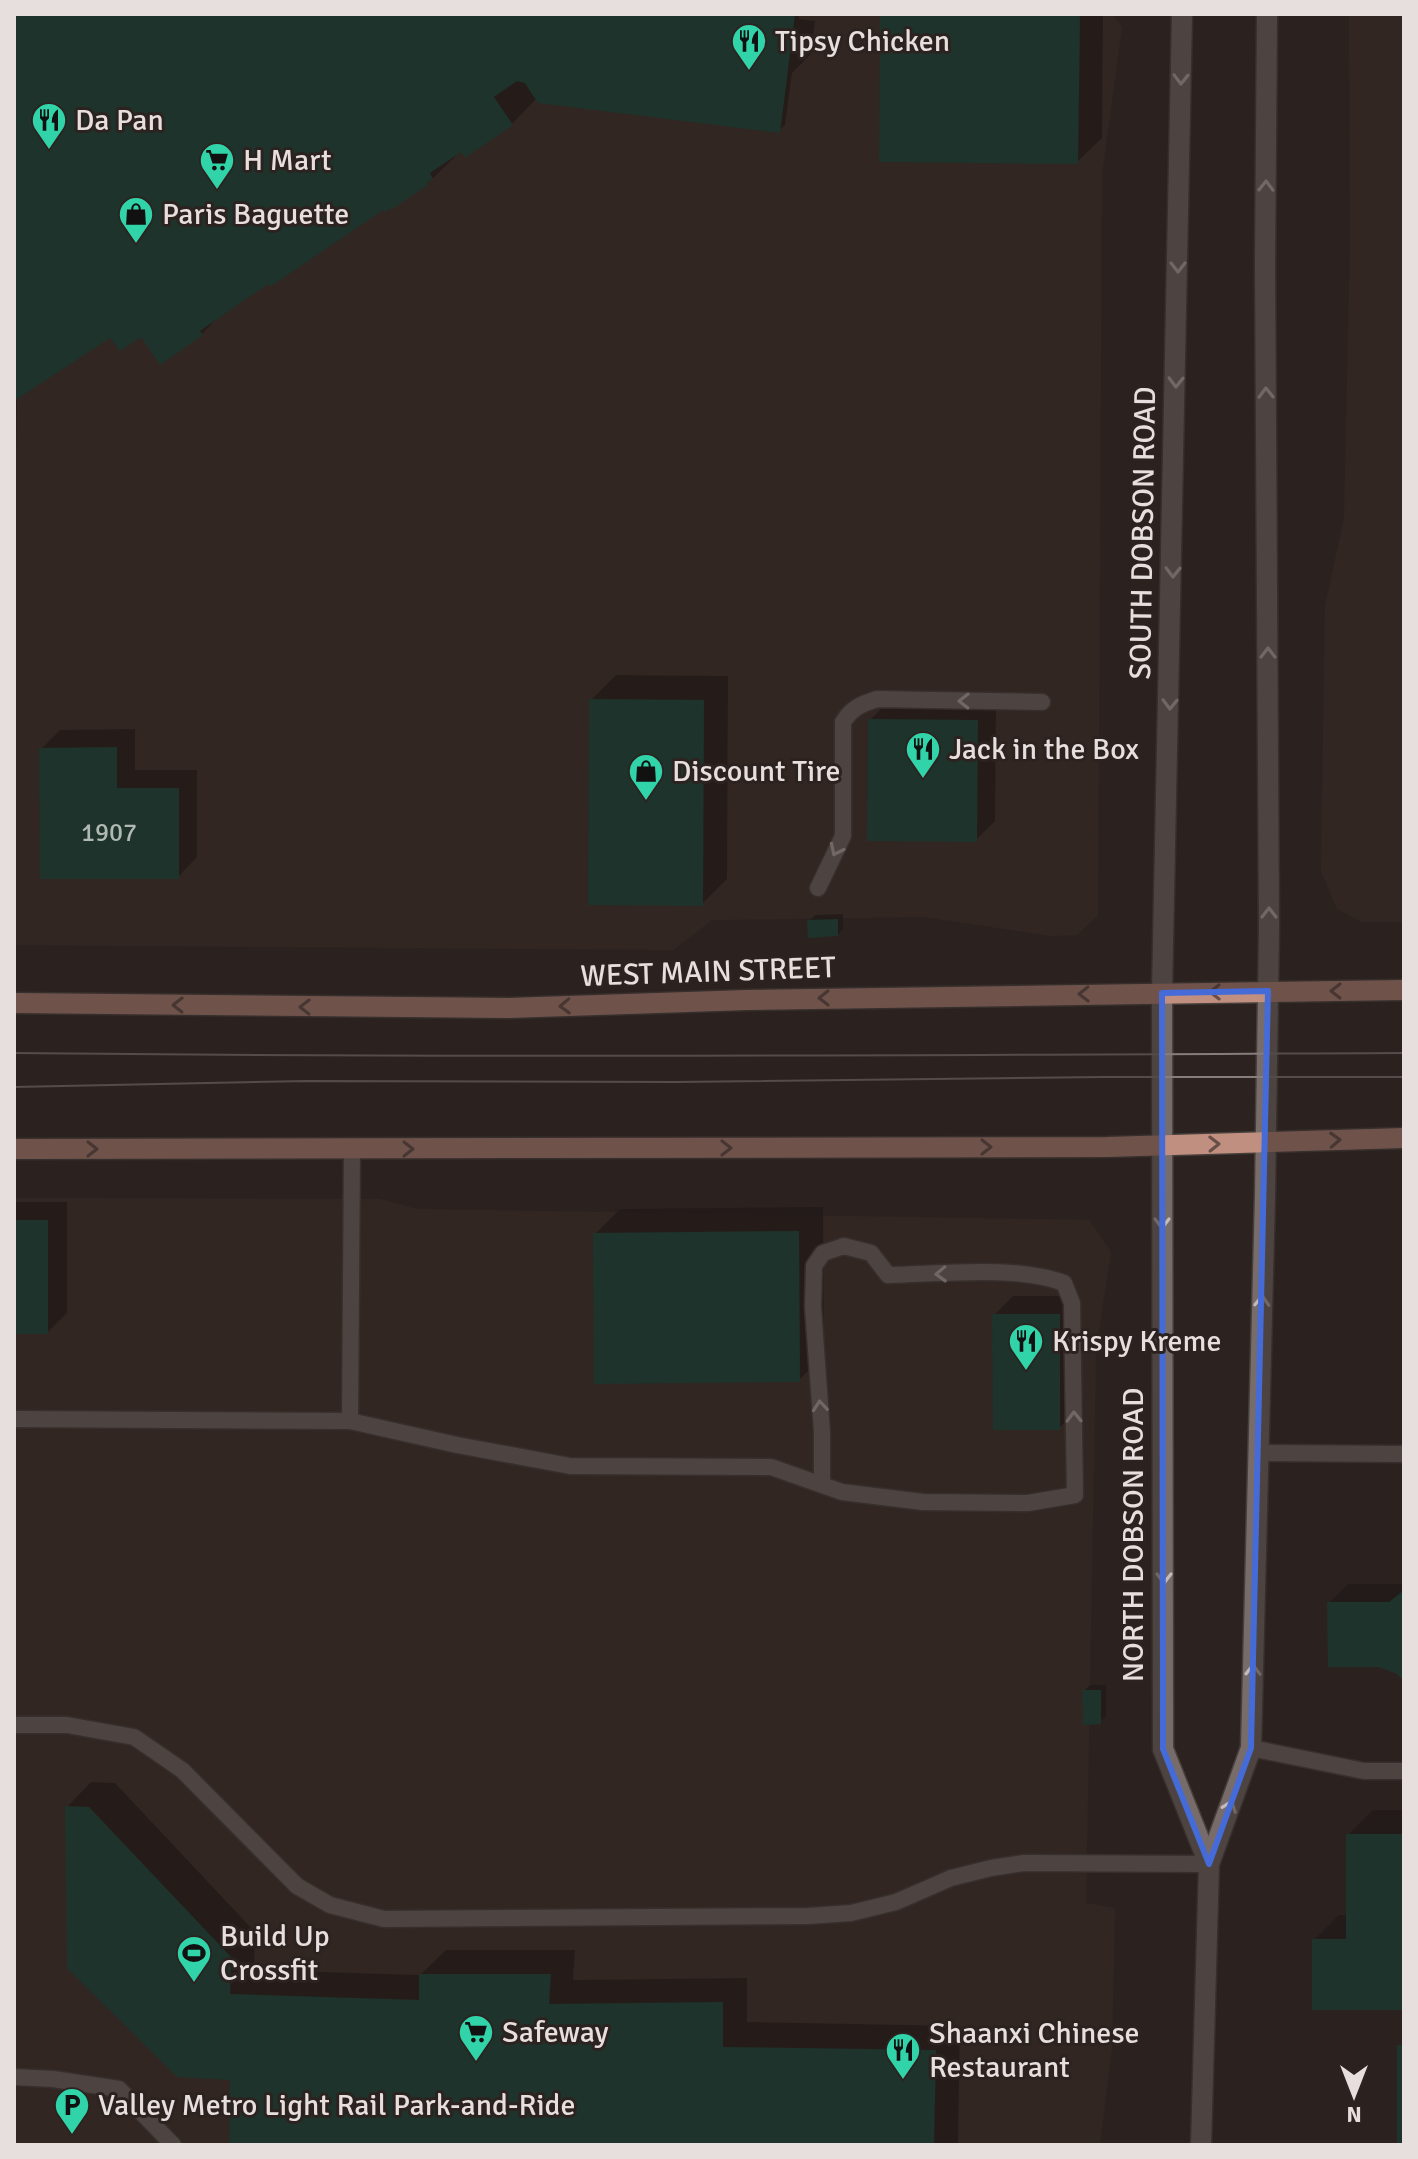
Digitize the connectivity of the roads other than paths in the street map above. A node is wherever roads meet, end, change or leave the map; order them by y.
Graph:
1 (1182, 14) edge
2 (1267, 14) edge
3 (1042, 702) dead end
4 (818, 888) dead end
5 (1404, 990) edge
6 (1268, 991) junction
7 (1162, 993) junction
8 (14, 1003) edge
9 (1162, 1054) joint
10 (1404, 1138) edge
11 (1265, 1143) junction
12 (1162, 1145) junction
13 (14, 1149) edge
14 (352, 1149) junction
15 (14, 1419) edge
16 (350, 1421) junction
17 (1258, 1453) junction
18 (1404, 1454) edge
19 (822, 1484) junction
20 (14, 1725) edge
21 (1251, 1748) junction
22 (1404, 1771) edge
23 (1209, 1864) junction
24 (14, 2077) edge
25 (173, 2145) edge
26 (1201, 2145) edge

1 -> 7 main road, SOUTH DOBSON ROAD
6 -> 2 main road
3 -> 4 lane
5 -> 6 main road, WEST MAIN STREET
6 -> 7 main road, WEST MAIN STREET
6 - 11 main road, NORTH DOBSON ROAD
7 -> 8 main road, WEST MAIN STREET
7 - 9 main road, SOUTH DOBSON ROAD
9 - 12 main road, NORTH DOBSON ROAD
11 -> 10 main road
12 -> 11 main road
17 -> 11 main road, NORTH DOBSON ROAD
14 -> 12 main road
12 -> 23 main road, NORTH DOBSON ROAD
13 -> 14 main road
14 - 16 lane
15 - 16 lane
16 - 19 lane
17 - 18 lane
21 -> 17 main road, NORTH DOBSON ROAD
19 - 19 lane
20 - 23 lane
21 - 22 lane
23 -> 21 main road, NORTH DOBSON ROAD
23 - 26 main road, NORTH DOBSON ROAD
24 - 25 lane

